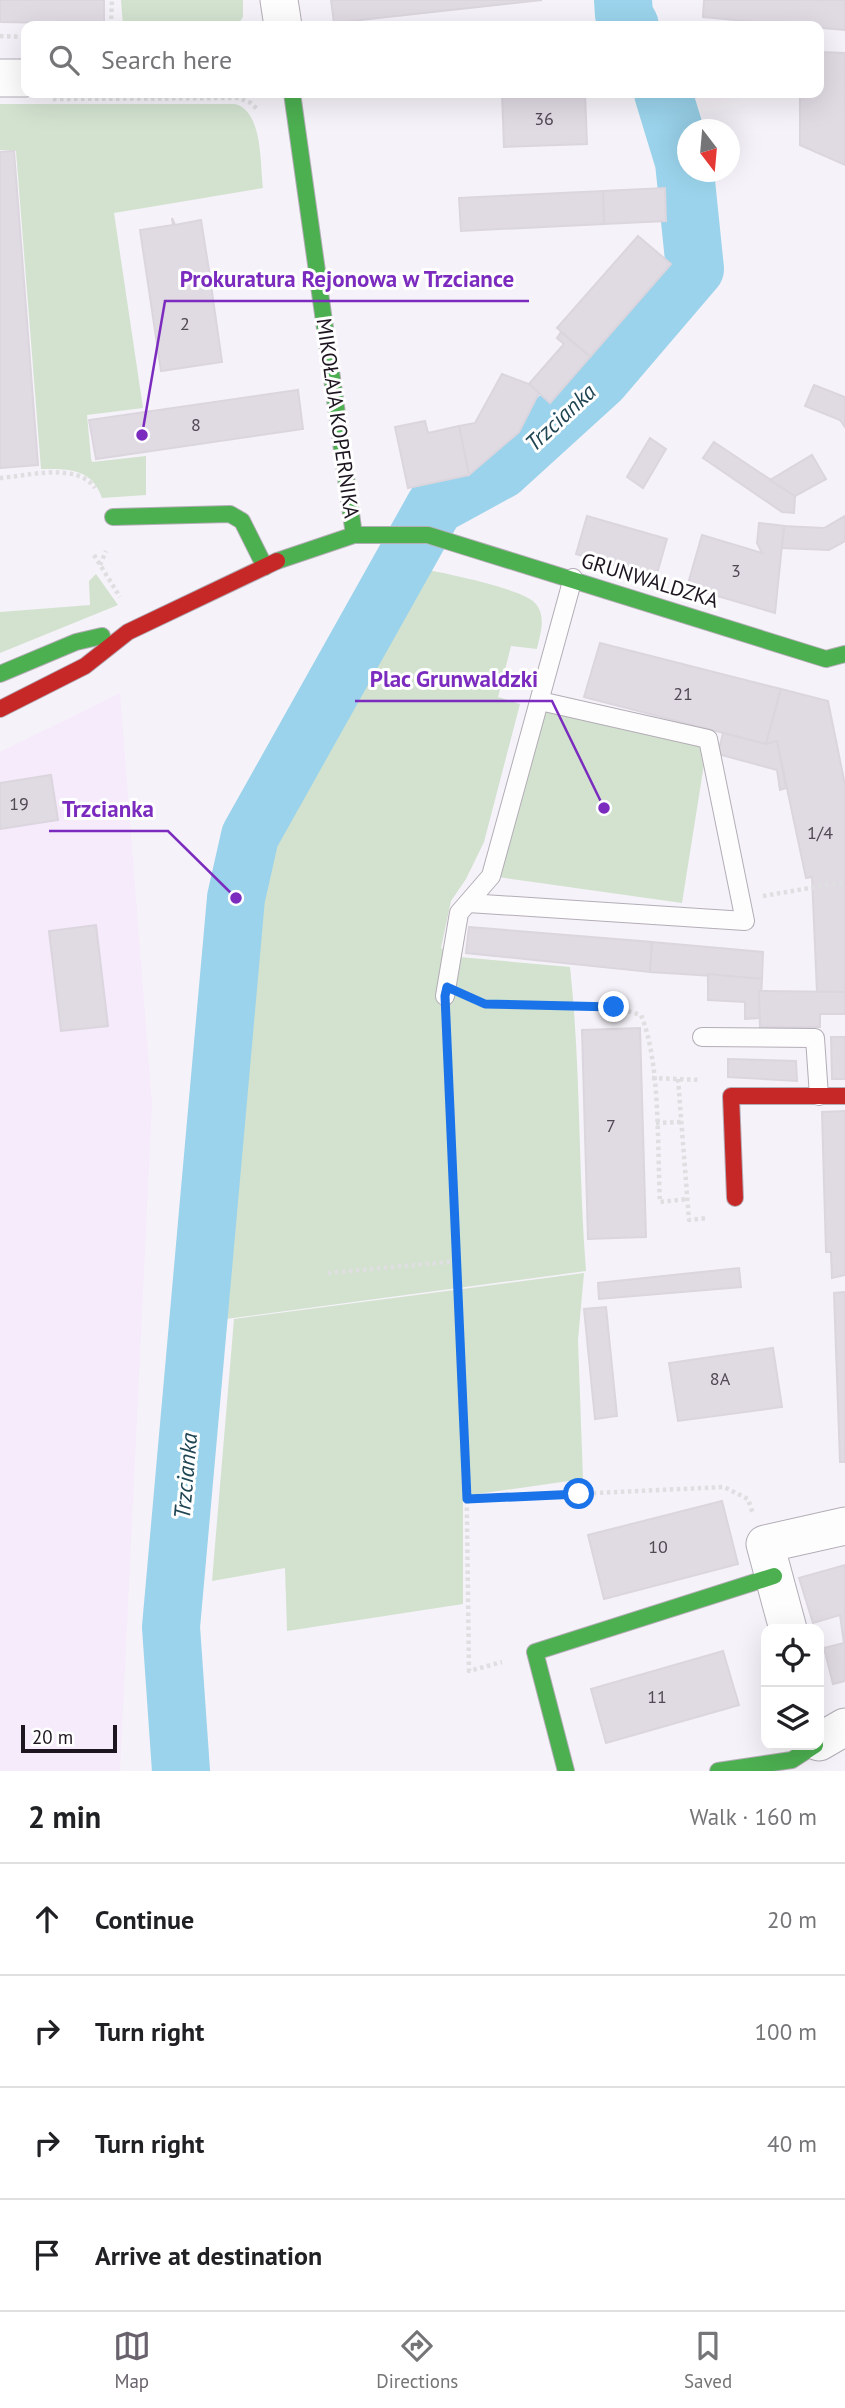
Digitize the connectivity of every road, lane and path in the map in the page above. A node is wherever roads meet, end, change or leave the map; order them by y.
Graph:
1 (112, 0) edge
2 (279, 0) edge
3 (111, 21) edge
4 (282, 21) edge
5 (0, 36) edge
6 (21, 37) edge
7 (0, 78) edge
8 (21, 85) edge
9 (232, 98) edge
10 (293, 98) edge
11 (261, 118) dead end
12 (0, 478) edge
13 (98, 497) dead end
14 (113, 517) dead end
15 (354, 535) junction
16 (109, 545) dead end
17 (94, 555) dead end
18 (100, 565) junction
19 (265, 567) junction
20 (573, 578) junction
21 (126, 607) dead end
22 (128, 632) junction
23 (845, 654) edge
24 (826, 659) junction
25 (835, 673) dead end
26 (0, 674) edge
27 (540, 701) junction
28 (0, 709) edge
29 (845, 881) edge
30 (741, 900) junction
31 (468, 903) junction
32 (446, 991) junction
33 (702, 1037) dead end
34 (678, 1079) dead end
35 (819, 1096) junction
36 (845, 1096) edge
37 (681, 1122) junction
38 (656, 1123) junction
39 (735, 1198) dead end
40 (457, 1261) junction
41 (328, 1273) dead end
42 (467, 1499) junction
43 (845, 1526) edge
44 (770, 1560) junction
45 (787, 1624) edge
46 (535, 1652) junction
47 (845, 1727) edge
48 (824, 1740) edge
49 (808, 1750) edge
50 (566, 1771) edge
51 (718, 1771) edge

1 - 3 path
2 - 4 street
5 - 6 path
7 - 8 street
9 - 11 path
10 - 15 street, MIKOŁAJA KOPERNIKA
12 - 13 path
14 - 19 street
15 - 19 street
15 - 20 street, GRUNWALDZKA
16 - 18 path
17 - 18 path
18 - 21 path
19 - 22 street
20 - 24 street, GRUNWALDZKA
20 - 27 lane
22 - 26 street
22 - 28 street
23 - 24 street
24 - 25 street
27 - 30 lane
27 - 31 lane
29 - 30 path
30 - 31 lane
31 - 32 lane
32 - 38 path
32 - 40 path
33 - 35 lane
34 - 37 path
35 - 36 street
35 - 39 street
37 - 38 path
37 - 38 path
40 - 41 path
40 - 42 path
42 - 44 path
42 - 46 path
43 - 44 street
44 - 45 street
44 - 46 street
46 - 50 street
47 - 48 street
49 - 51 street

